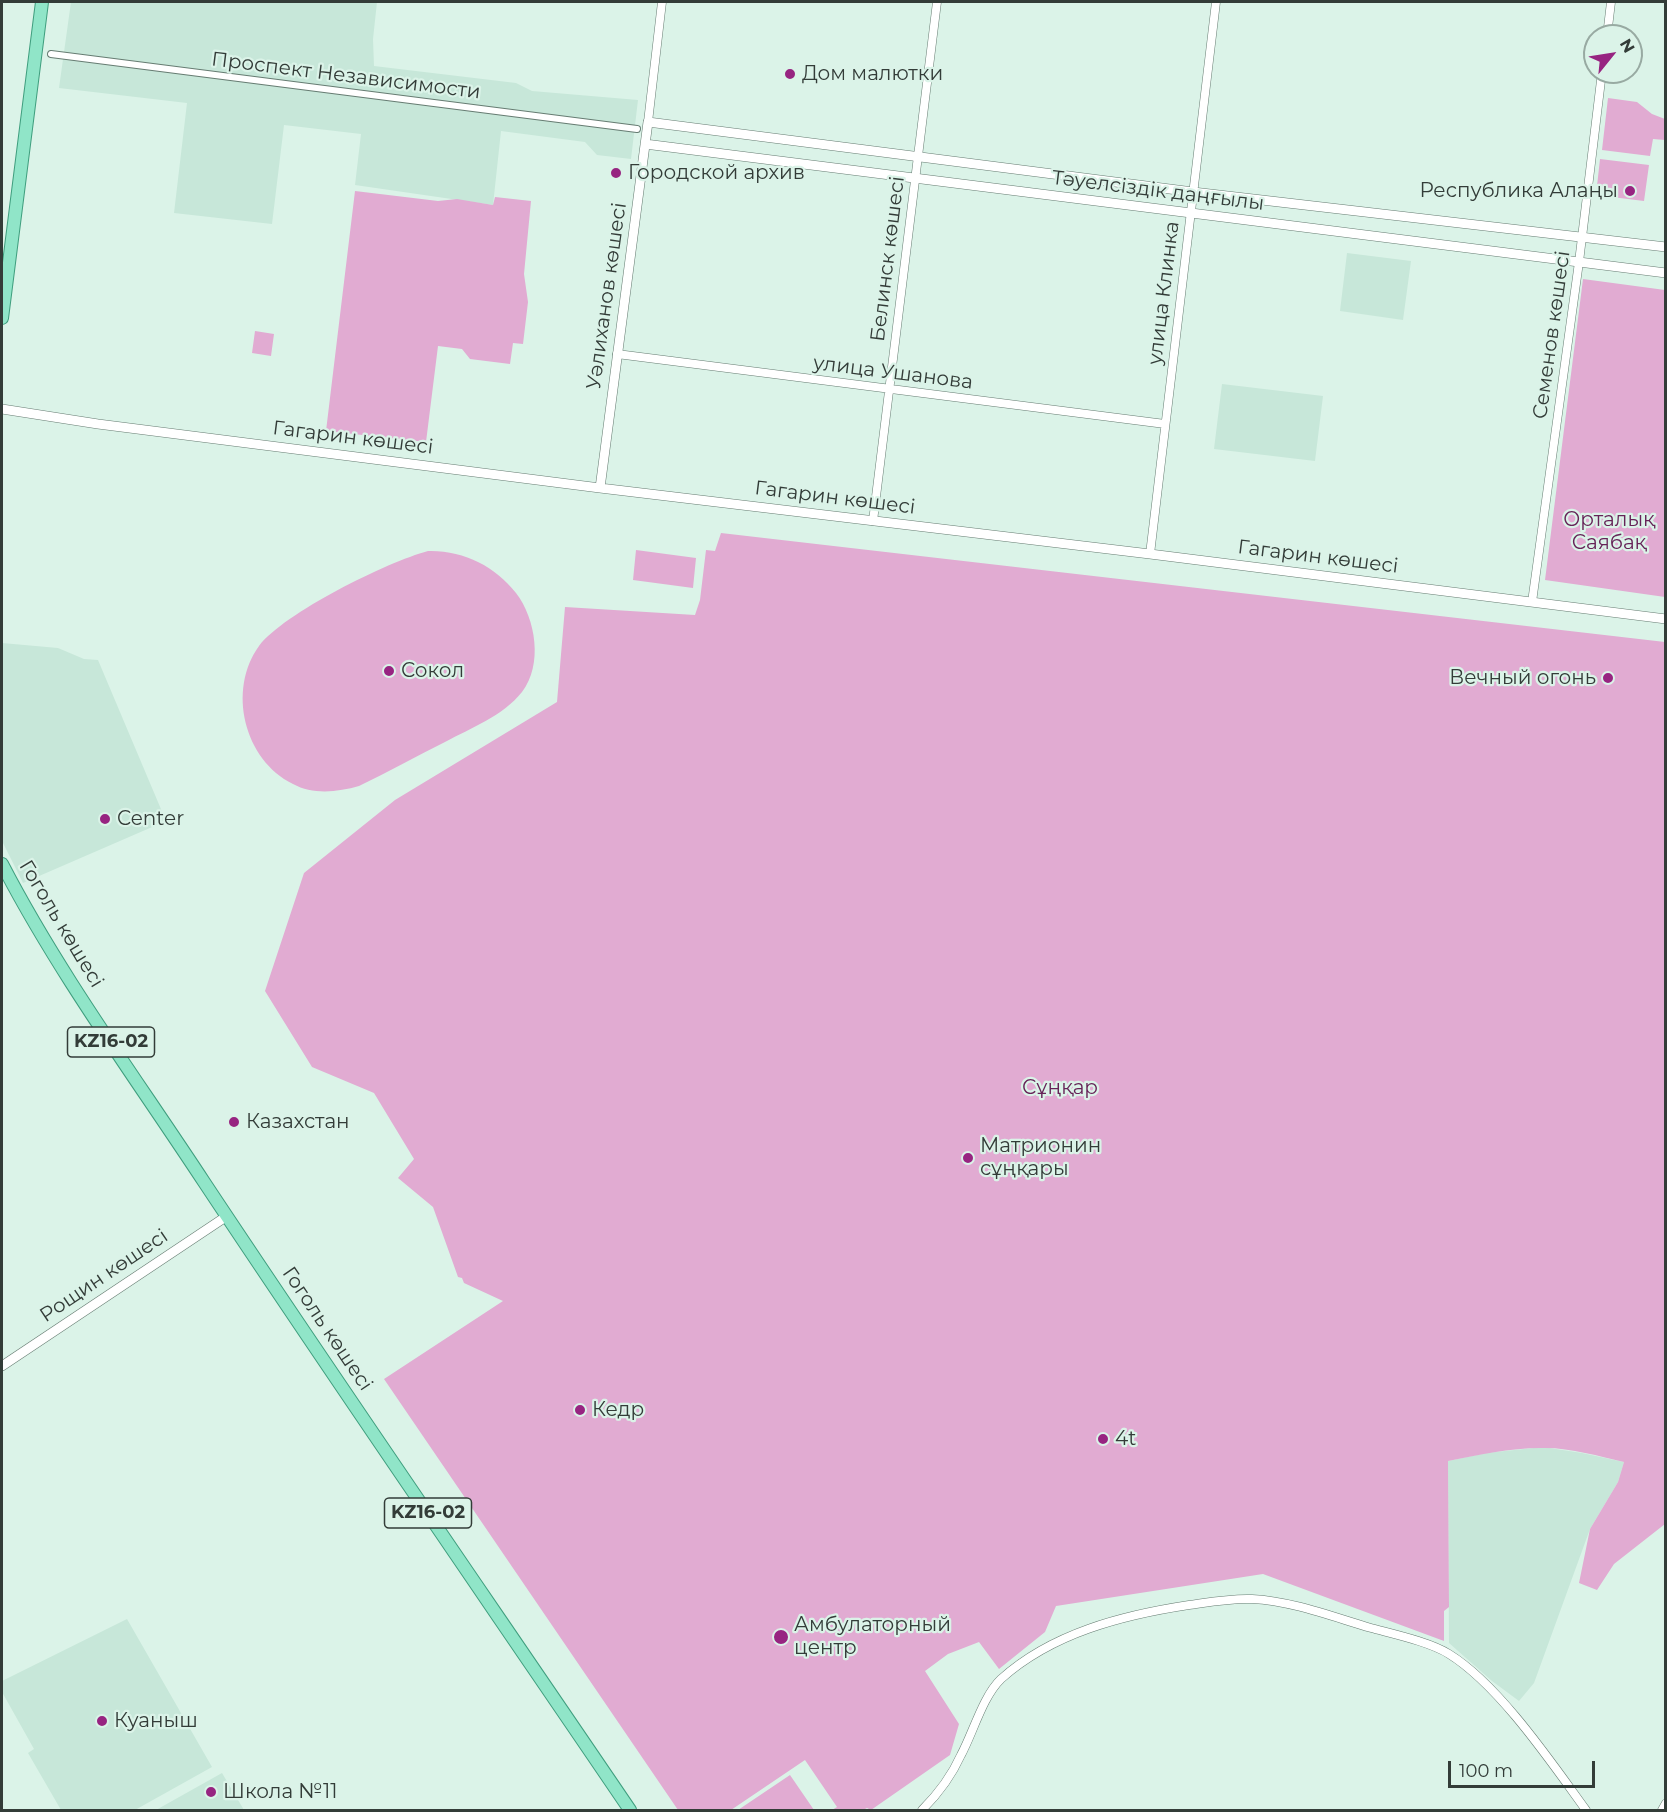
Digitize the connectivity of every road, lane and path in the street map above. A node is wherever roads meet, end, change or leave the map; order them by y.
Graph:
1 (42, 2) edge
2 (662, 2) edge
3 (937, 2) edge
4 (1216, 2) edge
5 (1611, 2) edge
6 (1608, 24) edge
7 (51, 54) dead end
8 (1600, 84) edge
9 (648, 122) junction
10 (637, 129) dead end
11 (645, 144) junction
12 (918, 157) junction
13 (915, 178) junction
14 (1193, 192) junction
15 (1190, 213) junction
16 (1581, 238) junction
17 (1665, 248) edge
18 (1579, 262) junction
19 (1665, 273) edge
20 (2, 318) edge
21 (617, 354) junction
22 (889, 389) junction
23 (2, 409) edge
24 (1165, 424) junction
25 (600, 488) junction
26 (873, 521) junction
27 (1150, 554) junction
28 (1532, 602) junction
29 (1665, 619) edge
30 (2, 864) edge
31 (227, 1216) junction
32 (2, 1366) edge
33 (1665, 1803) edge
34 (630, 1810) edge
35 (922, 1810) edge
36 (1586, 1810) edge
37 (1662, 1810) edge

1 - 20 main road
2 - 9 street, Уәлиханов көшесі
3 - 12 street, Белинск көшесі
4 - 14 street, улица Клинка
5 - 6 street
7 - 10 street, Проспект Независимости
8 - 16 street, Семенов көшесі
9 - 11 street, Уәлиханов көшесі
9 - 12 street, Тәуелсіздік даңғылы
11 - 13 street, Тәуелсіздік даңғылы
11 - 21 street, Уәлиханов көшесі
12 - 13 street, Белинск көшесі
12 - 14 street, Тәуелсіздік даңғылы
13 - 15 street, Тәуелсіздік даңғылы
13 - 22 street, Белинск көшесі
14 - 15 street, улица Клинка
14 - 16 street, Тәуелсіздік даңғылы
15 - 18 street, Тәуелсіздік даңғылы
15 - 24 street, улица Клинка
16 - 17 street, Тәуелсіздік даңғылы
16 - 18 street, Семенов көшесі
18 - 19 street, Тәуелсіздік даңғылы
18 - 28 street, Семенов көшесі
21 - 22 street, улица Ушанова
21 - 25 street, Уәлиханов көшесі
22 - 24 street, улица Ушанова
22 - 26 street, Белинск көшесі
23 - 25 street, Гагарин көшесі
24 - 27 street, улица Клинка
25 - 26 street, Гагарин көшесі
26 - 27 street, Гагарин көшесі
27 - 28 street, Гагарин көшесі
28 - 29 street, Гагарин көшесі
30 - 31 main road, Гоголь көшесі / KZ16-02
31 - 32 street, Рощин көшесі
31 - 34 main road, Гоголь көшесі / KZ16-02
33 - 37 street
35 - 36 street

